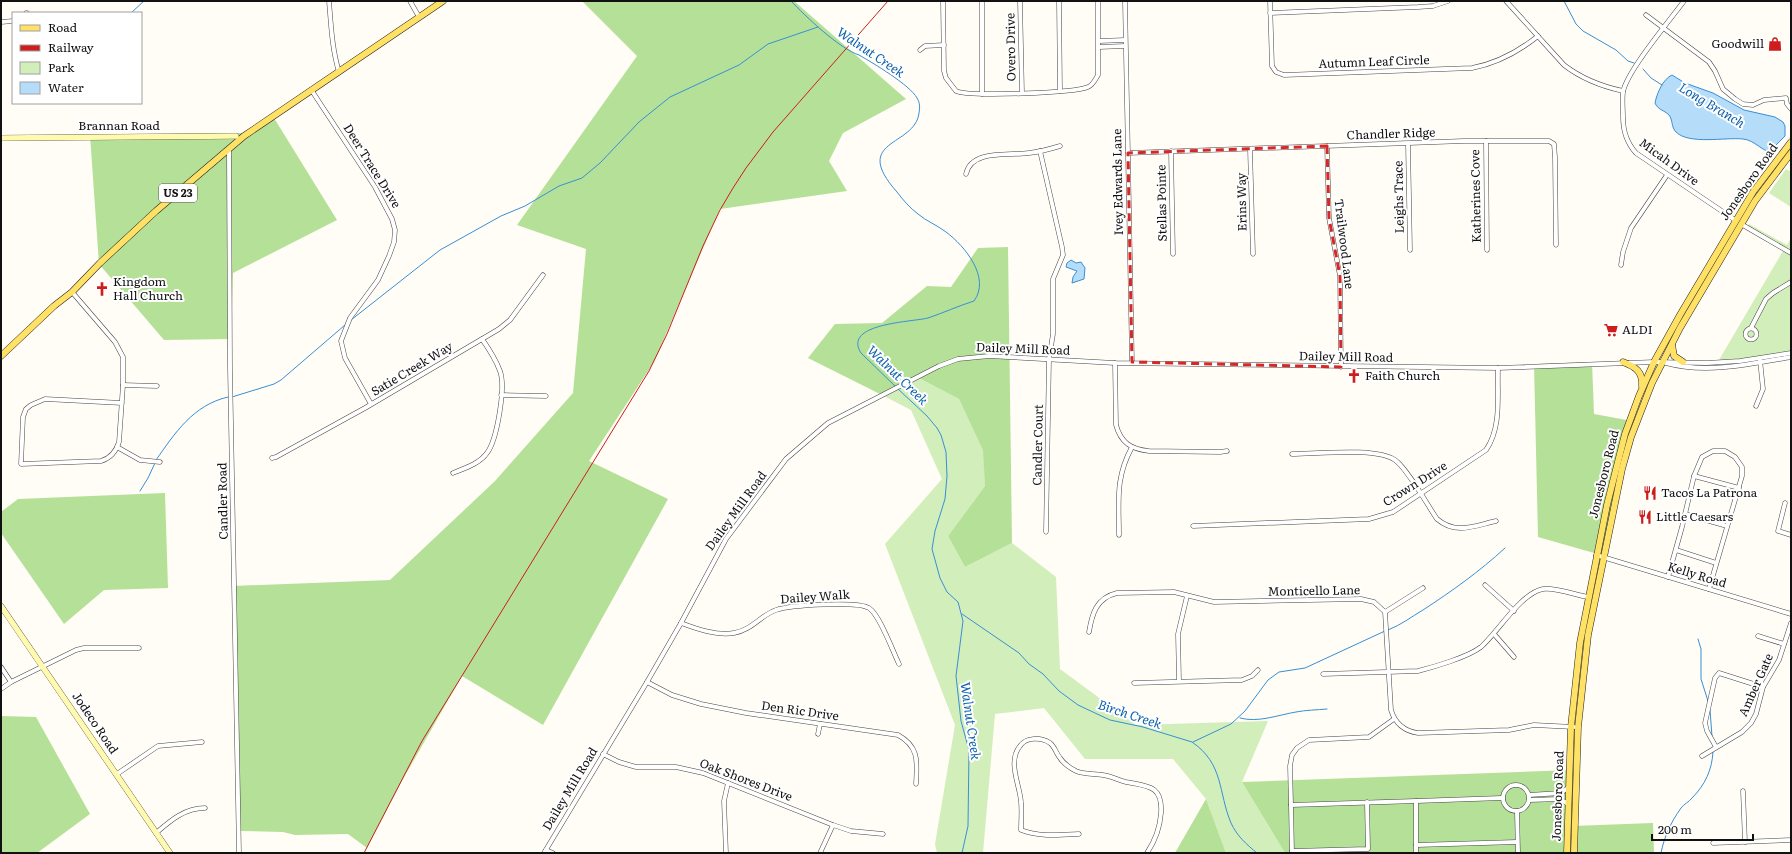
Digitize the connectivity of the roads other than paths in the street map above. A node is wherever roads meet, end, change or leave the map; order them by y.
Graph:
1 (329, 1) edge
2 (410, 1) edge
3 (443, 1) edge
4 (943, 1) edge
5 (982, 1) edge
6 (1020, 1) edge
7 (1059, 1) edge
8 (1098, 1) edge
9 (1125, 1) edge
10 (1270, 1) edge
11 (1448, 1) edge
12 (1506, 1) edge
13 (1684, 1) edge
14 (1270, 13) junction
15 (1646, 15) dead end
16 (419, 17) junction
17 (12, 21) edge
18 (1, 22) edge
19 (1664, 29) junction
20 (1538, 36) junction
21 (1125, 40) junction
22 (1098, 41) junction
23 (944, 45) junction
24 (1125, 46) junction
25 (1099, 47) junction
26 (920, 50) dead end
27 (340, 72) junction
28 (312, 91) junction
29 (1060, 91) junction
30 (1623, 91) junction
31 (1022, 93) junction
32 (982, 94) junction
33 (1791, 109) edge
34 (236, 136) joint
35 (244, 136) junction
36 (1, 138) edge
37 (1486, 141) junction
38 (1791, 142) edge
39 (1408, 144) junction
40 (1060, 146) dead end
41 (1327, 146) junction
42 (1250, 149) junction
43 (229, 150) junction
44 (1171, 151) junction
45 (1040, 152) junction
46 (1128, 153) junction
47 (1791, 153) edge
48 (966, 174) dead end
49 (1667, 175) junction
50 (1742, 209) junction
51 (1726, 214) junction
52 (1746, 216) junction
53 (1735, 220) junction
54 (1741, 224) junction
55 (1749, 228) junction
56 (1730, 229) junction
57 (1734, 236) junction
58 (1556, 245) dead end
59 (1410, 250) dead end
60 (1487, 250) dead end
61 (1791, 253) edge
62 (1174, 254) dead end
63 (1253, 254) dead end
64 (1621, 265) dead end
65 (543, 275) dead end
66 (1791, 282) edge
67 (72, 292) junction
68 (1751, 328) dead end
69 (482, 339) junction
70 (1673, 342) junction
71 (1791, 353) edge
72 (1, 356) edge
73 (1791, 357) edge
74 (1049, 359) junction
75 (1760, 360) junction
76 (1132, 362) junction
77 (1623, 362) junction
78 (1654, 362) junction
79 (1662, 362) junction
80 (1683, 362) junction
81 (1115, 363) junction
82 (1341, 367) junction
83 (1498, 368) junction
84 (123, 385) junction
85 (157, 386) dead end
86 (1642, 389) junction
87 (501, 395) junction
88 (546, 396) dead end
89 (122, 403) junction
90 (371, 404) junction
91 (1756, 406) dead end
92 (117, 447) junction
93 (1132, 447) junction
94 (1227, 451) dead end
95 (1292, 454) dead end
96 (272, 458) dead end
97 (160, 462) dead end
98 (453, 473) dead end
99 (1694, 476) junction
100 (1739, 488) junction
101 (1421, 494) junction
102 (1785, 503) dead end
103 (1685, 514) junction
104 (1496, 521) dead end
105 (1193, 526) dead end
106 (1727, 526) junction
107 (1046, 532) dead end
108 (1119, 535) dead end
109 (1791, 535) edge
110 (1676, 550) junction
111 (1596, 555) junction
112 (1603, 557) junction
113 (1716, 564) junction
114 (1668, 577) junction
115 (1484, 585) dead end
116 (1423, 588) dead end
117 (1709, 589) junction
118 (1187, 596) junction
119 (1588, 597) junction
120 (1, 606) edge
121 (1514, 611) junction
122 (1385, 612) junction
123 (1791, 614) edge
124 (681, 623) junction
125 (1791, 623) edge
126 (1089, 632) dead end
127 (1494, 634) junction
128 (1758, 636) dead end
129 (1784, 644) junction
130 (139, 648) dead end
131 (1514, 657) dead end
132 (899, 664) dead end
133 (1, 667) edge
134 (44, 667) junction
135 (1258, 670) dead end
136 (1389, 672) junction
137 (1323, 674) dead end
138 (1179, 681) junction
139 (11, 682) junction
140 (647, 682) junction
141 (1134, 683) dead end
142 (1763, 687) junction
143 (1, 689) edge
144 (1394, 719) junction
145 (820, 724) junction
146 (1571, 727) junction
147 (1578, 727) junction
148 (818, 734) dead end
149 (202, 742) dead end
150 (1716, 747) junction
151 (603, 754) junction
152 (1702, 756) dead end
153 (116, 774) junction
154 (728, 782) junction
155 (916, 784) dead end
156 (1569, 787) junction
157 (1743, 791) dead end
158 (1502, 798) junction
159 (1529, 798) junction
160 (1416, 801) junction
161 (1367, 802) junction
162 (1568, 804) junction
163 (1291, 805) junction
164 (205, 808) dead end
165 (1517, 811) junction
166 (832, 825) junction
167 (156, 833) junction
168 (883, 834) dead end
169 (1079, 834) dead end
170 (1791, 840) edge
171 (1517, 842) junction
172 (1745, 842) junction
173 (1713, 843) dead end
174 (1416, 845) junction
175 (1368, 851) edge
176 (545, 852) edge
177 (1292, 852) edge
178 (170, 853) edge
179 (239, 853) edge
180 (553, 853) edge
181 (726, 853) edge
182 (820, 853) edge
183 (1147, 853) edge
184 (1416, 853) edge
185 (1518, 853) edge
186 (1567, 853) edge
187 (1574, 853) edge

1 - 27 street
2 - 16 street
3 - 16 main road, US 23
4 - 23 street
5 - 32 street
6 - 31 street, Overo Drive
7 - 29 street
8 - 22 street
9 - 21 street, Ivey Edwards Lane
10 - 14 street, Autumn Leaf Circle
11 - 14 street
12 - 20 street
13 - 19 street, Micah Drive
14 - 20 street, Autumn Leaf Circle
15 - 19 street
16 - 27 main road, US 23
17 - 18 street
19 - 30 street, Micah Drive
19 - 33 street
20 - 30 street
21 - 22 street
21 - 24 street, Ivey Edwards Lane
22 - 25 street
23 - 26 street
23 - 32 street
24 - 25 street
24 - 46 street, Ivey Edwards Lane
25 - 29 street
27 - 28 main road, US 23
28 - 35 main road, US 23
28 - 90 street, Deer Trace Drive
29 - 31 street
30 - 49 street, Micah Drive
31 - 32 street
34 - 35 street
34 - 36 main road, Brannan Road
35 - 43 main road, US 23
37 - 39 street, Chandler Ridge
37 - 58 street, Chandler Ridge
37 - 60 street, Katherines Cove
38 - 50 main road, Jonesboro Road
39 - 41 street, Chandler Ridge
39 - 59 street, Leighs Trace
40 - 45 street
41 - 42 street, Chandler Ridge
41 - 82 street, Trailwood Lane
42 - 44 street, Chandler Ridge
42 - 63 street, Erins Way
43 - 67 main road, US 23
43 - 179 street, Candler Road
44 - 46 street, Chandler Ridge
44 - 62 street, Stellas Pointe
45 - 48 street
45 - 74 street, Candler Court
46 - 76 street, Ivey Edwards Lane
47 - 52 main road, Jonesboro Road
49 - 51 street, Micah Drive
49 - 64 street
50 - 53 main road, Jonesboro Road
50 - 54 main road
51 - 53 street, Micah Drive
51 - 56 street
52 - 54 main road, Jonesboro Road
52 - 55 street
53 - 56 main road, Jonesboro Road
53 - 57 main road
54 - 55 street
54 - 57 main road, Jonesboro Road
55 - 61 street
56 - 78 main road, Jonesboro Road
57 - 70 main road, Jonesboro Road
65 - 69 street, Satie Creek Way
66 - 68 street
67 - 72 main road, US 23
67 - 84 street
69 - 87 street
69 - 90 street, Satie Creek Way
70 - 79 main road, Jonesboro Road
70 - 80 main road
71 - 75 street
73 - 75 street
74 - 81 street, Dailey Mill Road
74 - 107 street, Candler Court
74 - 124 street, Dailey Mill Road
75 - 79 street
75 - 80 street
75 - 91 street
76 - 81 street, Dailey Mill Road
76 - 82 street, Dailey Mill Road
77 - 78 street, Dailey Mill Road
77 - 83 street, Dailey Mill Road
77 - 86 main road
78 - 79 street, Dailey Mill Road
78 - 86 main road, Jonesboro Road
79 - 80 street
79 - 112 main road, Jonesboro Road
81 - 93 street
82 - 83 street, Dailey Mill Road
83 - 101 street, Crown Drive
84 - 85 street
84 - 89 street
86 - 111 main road, Jonesboro Road
87 - 88 street
87 - 98 street
89 - 92 street
89 - 92 street
90 - 96 street, Satie Creek Way
92 - 97 street
93 - 94 street
93 - 108 street
95 - 101 street
99 - 100 street
99 - 100 street
99 - 103 street
100 - 106 street
101 - 104 street
101 - 105 street, Crown Drive
102 - 109 street
103 - 106 street
103 - 110 street
106 - 113 street
110 - 113 street
110 - 114 street
111 - 112 street, Kelly Road
111 - 119 main road, Jonesboro Road
112 - 114 street, Kelly Road
112 - 147 main road, Jonesboro Road
113 - 117 street
114 - 117 street, Kelly Road
115 - 121 street
116 - 122 street
117 - 123 street, Kelly Road
118 - 122 street, Monticello Lane
118 - 126 street, Monticello Lane
118 - 138 street
119 - 121 street
119 - 146 main road, Jonesboro Road
120 - 134 main road, Jodeco Road
121 - 127 street
122 - 136 street
124 - 132 street, Dailey Walk
124 - 140 street, Dailey Mill Road
125 - 129 street, Amber Gate
127 - 131 street
127 - 136 street
128 - 129 street
129 - 142 street, Amber Gate
130 - 134 street
133 - 139 street
134 - 139 street
134 - 153 main road, Jodeco Road
135 - 138 street
136 - 137 street
136 - 144 street
138 - 141 street
139 - 143 street
140 - 145 street, Den Ric Drive
140 - 151 street, Dailey Mill Road
142 - 150 street, Amber Gate
142 - 150 street
144 - 146 street
144 - 163 street
145 - 148 street
145 - 155 street, Den Ric Drive
146 - 147 street
146 - 156 main road, Jonesboro Road
147 - 187 main road, Jonesboro Road
149 - 153 street
150 - 152 street, Amber Gate
151 - 154 street, Oak Shores Drive
151 - 176 street, Dailey Mill Road
153 - 167 main road, Jodeco Road
154 - 166 street, Oak Shores Drive
154 - 181 street
156 - 159 street
156 - 162 main road, Jonesboro Road
157 - 172 street
158 - 159 street
158 - 160 street
158 - 165 street
159 - 162 street
159 - 165 street
160 - 161 street
160 - 174 street
161 - 163 street
161 - 175 street
162 - 186 main road, Jonesboro Road
163 - 177 street
164 - 167 street
165 - 171 street
166 - 168 street, Oak Shores Drive
166 - 182 street
167 - 178 main road, Jodeco Road
169 - 183 street
170 - 172 street
171 - 174 street
171 - 185 street
172 - 173 street
174 - 184 street
175 - 177 street
176 - 180 street

